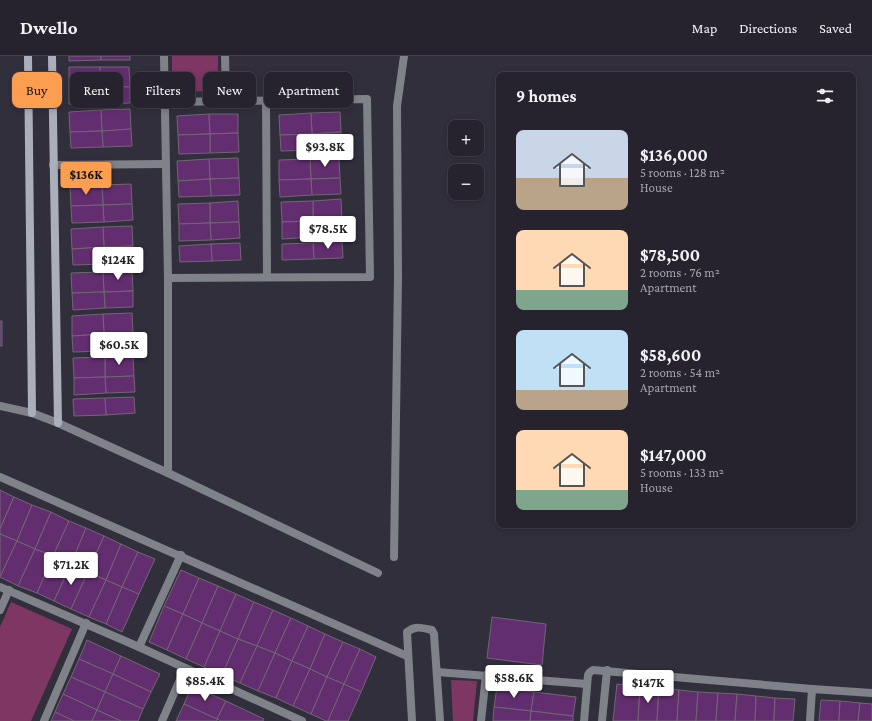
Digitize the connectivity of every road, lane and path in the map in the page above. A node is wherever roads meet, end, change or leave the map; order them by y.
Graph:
1 (28, 56) edge
2 (52, 56) edge
3 (164, 56) edge
4 (225, 56) edge
5 (404, 56) edge
6 (164, 72) edge
7 (225, 72) edge
8 (353, 99) edge
9 (164, 108) edge
10 (266, 108) edge
11 (166, 164) junction
12 (53, 165) junction
13 (267, 277) junction
14 (168, 278) junction
15 (0, 406) edge
16 (32, 413) junction
17 (58, 423) junction
18 (168, 473) junction
19 (0, 477) edge
20 (181, 555) junction
21 (394, 557) dead end
22 (378, 573) dead end
23 (0, 587) edge
24 (9, 590) junction
25 (0, 610) edge
26 (86, 623) junction
27 (139, 647) junction
28 (407, 656) junction
29 (185, 668) junction
30 (607, 670) junction
31 (437, 672) junction
32 (486, 675) junction
33 (587, 684) junction
34 (812, 689) junction
35 (872, 693) edge
36 (282, 713) junction
37 (44, 721) edge
38 (162, 721) edge
39 (278, 721) edge
40 (302, 721) edge
41 (412, 721) edge
42 (440, 721) edge
43 (481, 721) edge
44 (584, 721) edge
45 (602, 721) edge
46 (810, 721) edge

1 - 16 street
2 - 12 street
3 - 6 street
4 - 7 street
5 - 21 street
8 - 13 street
9 - 11 street
10 - 13 street
11 - 12 street
11 - 14 street
12 - 17 street
13 - 14 street
14 - 18 street
15 - 16 street
16 - 17 street
17 - 18 street
18 - 22 street
19 - 20 street
20 - 27 street
20 - 28 street
23 - 24 street
24 - 25 street
24 - 26 street
26 - 27 street
26 - 37 street
27 - 29 street
28 - 31 street
28 - 41 street
29 - 36 street
29 - 38 street
30 - 33 street
30 - 34 street
30 - 45 street
31 - 32 street
31 - 42 street
32 - 33 street
32 - 43 street
33 - 44 street
34 - 35 street
34 - 46 street
36 - 39 street
36 - 40 street

